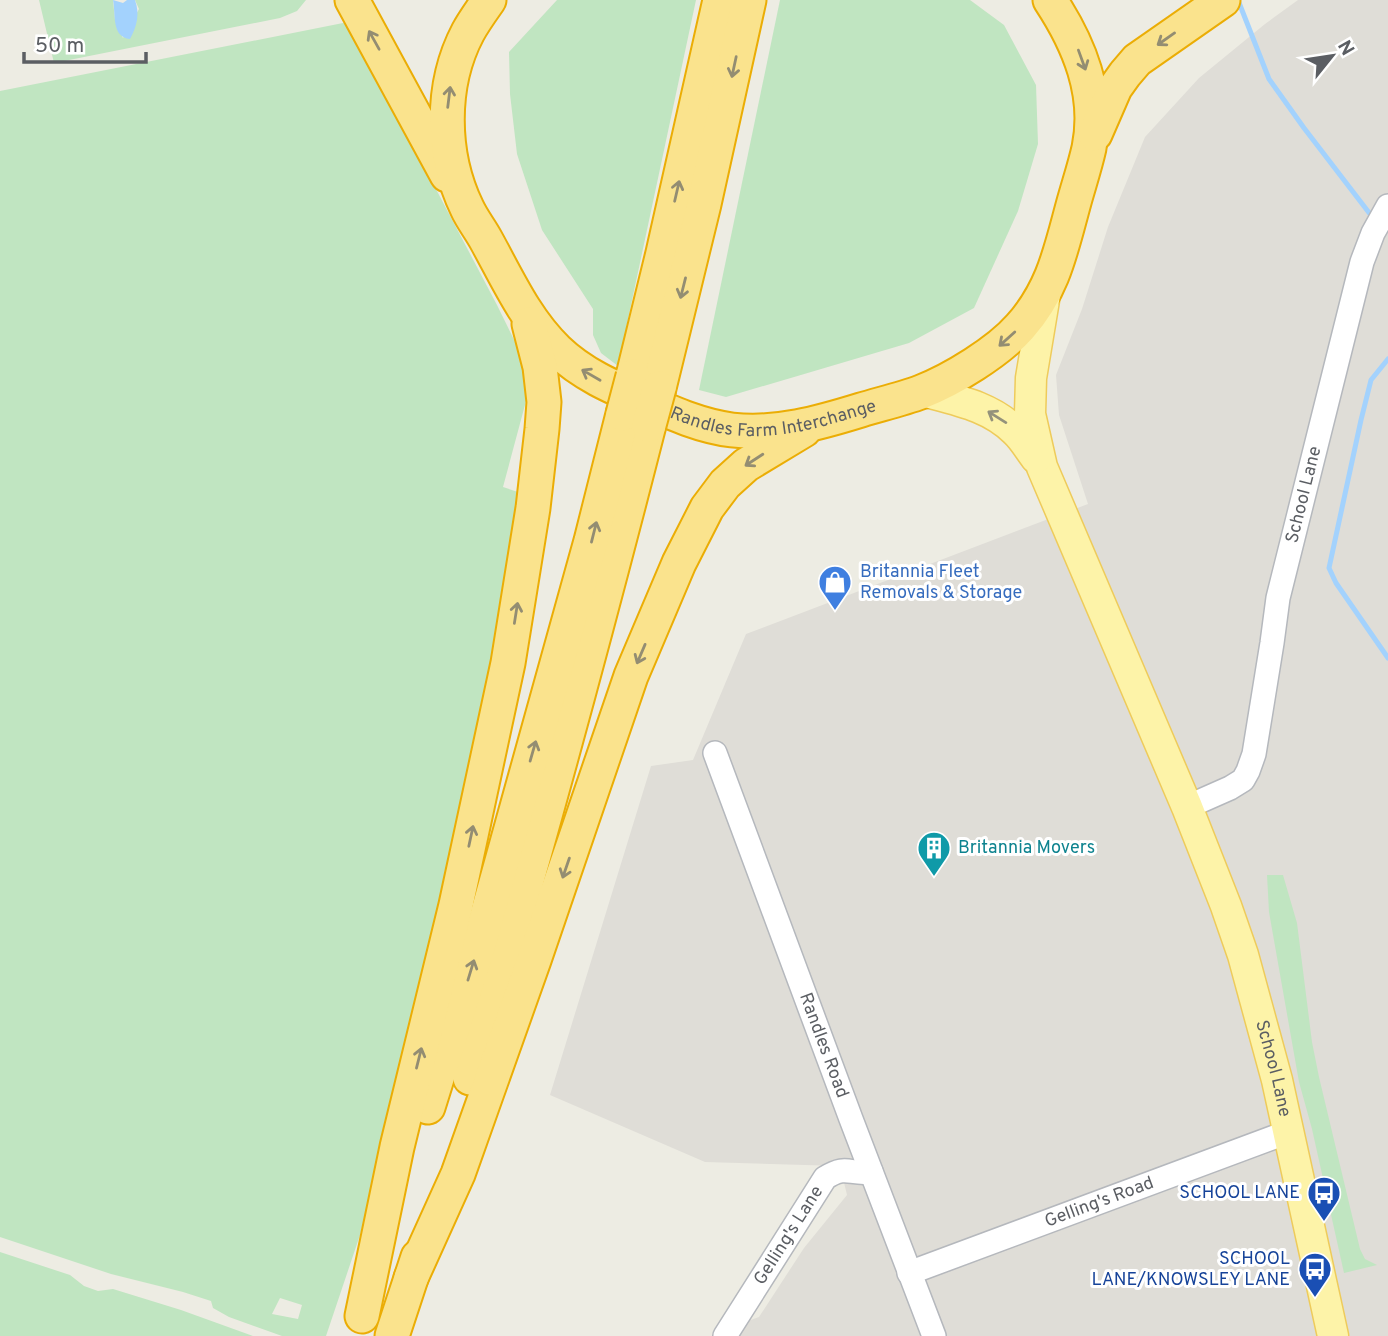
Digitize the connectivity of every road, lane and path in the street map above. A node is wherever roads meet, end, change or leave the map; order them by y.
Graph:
1 (352, 0) edge
2 (489, 0) edge
3 (720, 0) edge
4 (749, 0) edge
5 (1051, 0) edge
6 (1223, 0) edge
7 (1089, 149) junction
8 (467, 206) junction
9 (1386, 209) edge
10 (1045, 294) junction
11 (526, 314) junction
12 (646, 382) junction
13 (923, 391) junction
14 (636, 420) junction
15 (812, 425) junction
16 (1042, 467) junction
17 (715, 753) dead end
18 (1187, 807) junction
19 (1288, 1132) junction
20 (871, 1172) junction
21 (909, 1273) junction
22 (411, 1278) junction
23 (358, 1326) edge
24 (724, 1335) edge
25 (392, 1336) edge
26 (934, 1336) edge
27 (1333, 1336) edge

8 -> 1 highway
8 -> 2 highway, Randles Farm Interchange
12 -> 3 highway
4 -> 12 highway
5 -> 7 highway, Randles Farm Interchange
6 -> 7 highway
7 - 10 highway, Randles Farm Interchange
8 - 11 highway, Randles Farm Interchange
9 - 18 street, School Lane
10 -> 13 highway, Randles Farm Interchange
10 - 16 main road, School Lane
15 -> 11 highway, Randles Farm Interchange
23 -> 11 highway
12 - 14 highway, bridge
13 - 15 highway, Randles Farm Interchange
16 -> 13 main road, School Lane
14 - 22 highway
23 -> 14 highway
15 -> 22 highway
16 - 18 main road, School Lane
17 - 20 street, Randles Road
18 - 19 main road, School Lane
19 - 21 street, Gelling's Road
19 - 27 main road, School Lane
20 - 21 street, Randles Road
20 - 24 street, Gelling's Lane
21 - 26 street, Randles Road
22 - 25 highway

